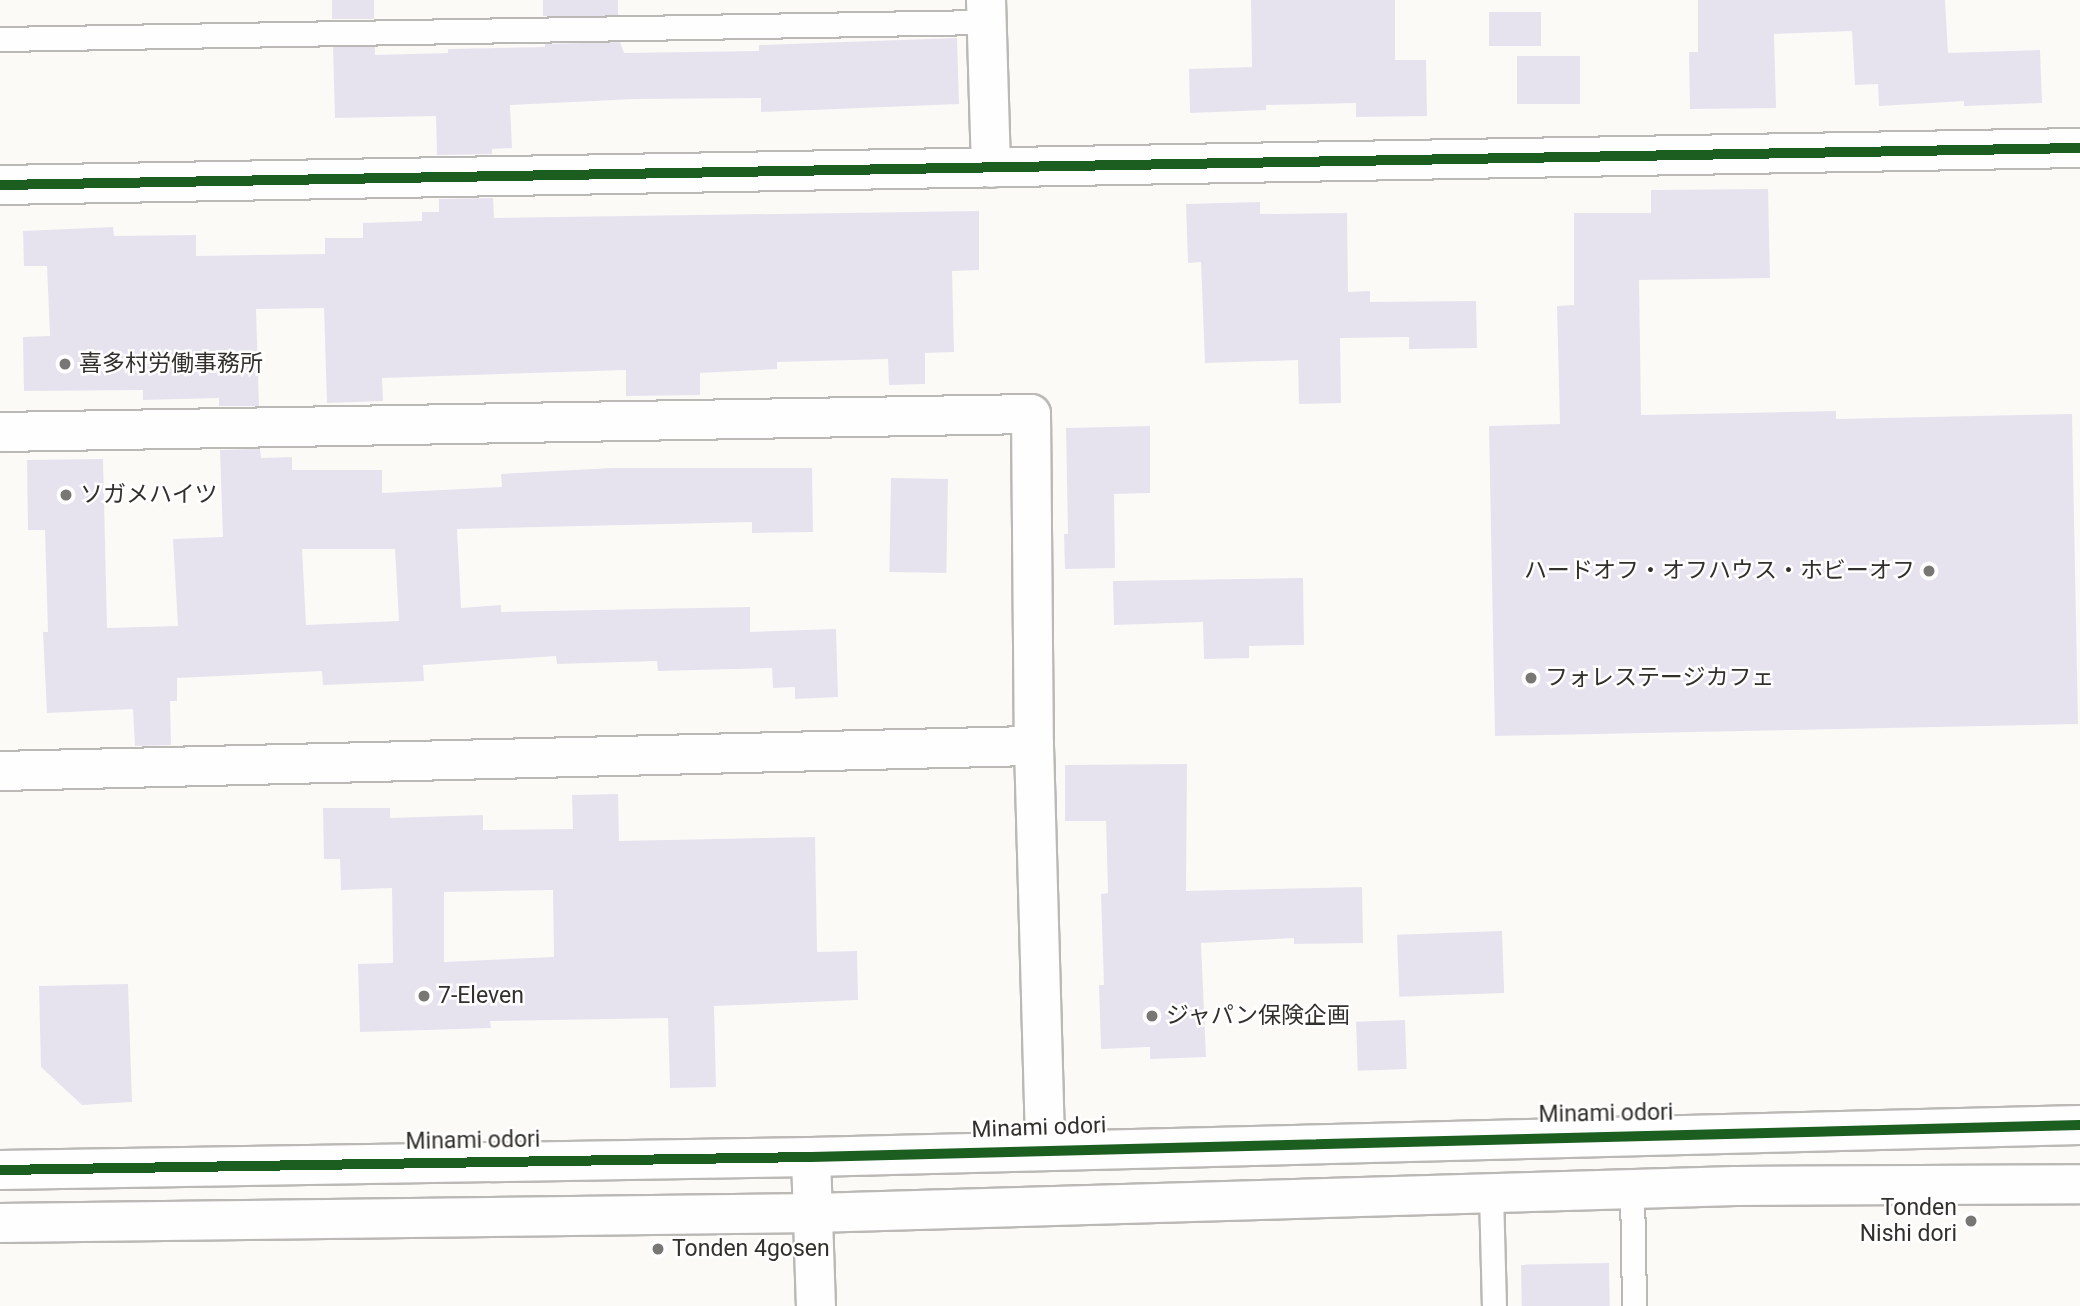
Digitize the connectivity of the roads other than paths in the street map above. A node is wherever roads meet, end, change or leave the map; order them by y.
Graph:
1 (986, 11) edge
2 (0, 39) edge
3 (2080, 148) edge
4 (991, 167) junction
5 (0, 185) edge
6 (0, 432) edge
7 (1034, 746) junction
8 (0, 772) edge
9 (2080, 1125) edge
10 (1045, 1149) junction
11 (811, 1157) junction
12 (0, 1170) edge
13 (2080, 1184) edge
14 (1632, 1189) junction
15 (1491, 1193) junction
16 (814, 1213) junction
17 (0, 1223) edge
18 (816, 1306) edge
19 (1494, 1306) edge
20 (1634, 1306) edge

1 - 2 lane
1 - 4 street
3 - 4 street
4 - 5 street
6 - 7 street
7 - 8 street
7 - 10 street
9 - 10 street, Minami odori
10 - 11 street, Minami odori
11 - 12 street, Minami odori
11 - 16 street
13 - 14 street
14 - 15 street
14 - 20 lane
15 - 16 street
15 - 19 lane
16 - 17 street
16 - 18 street

